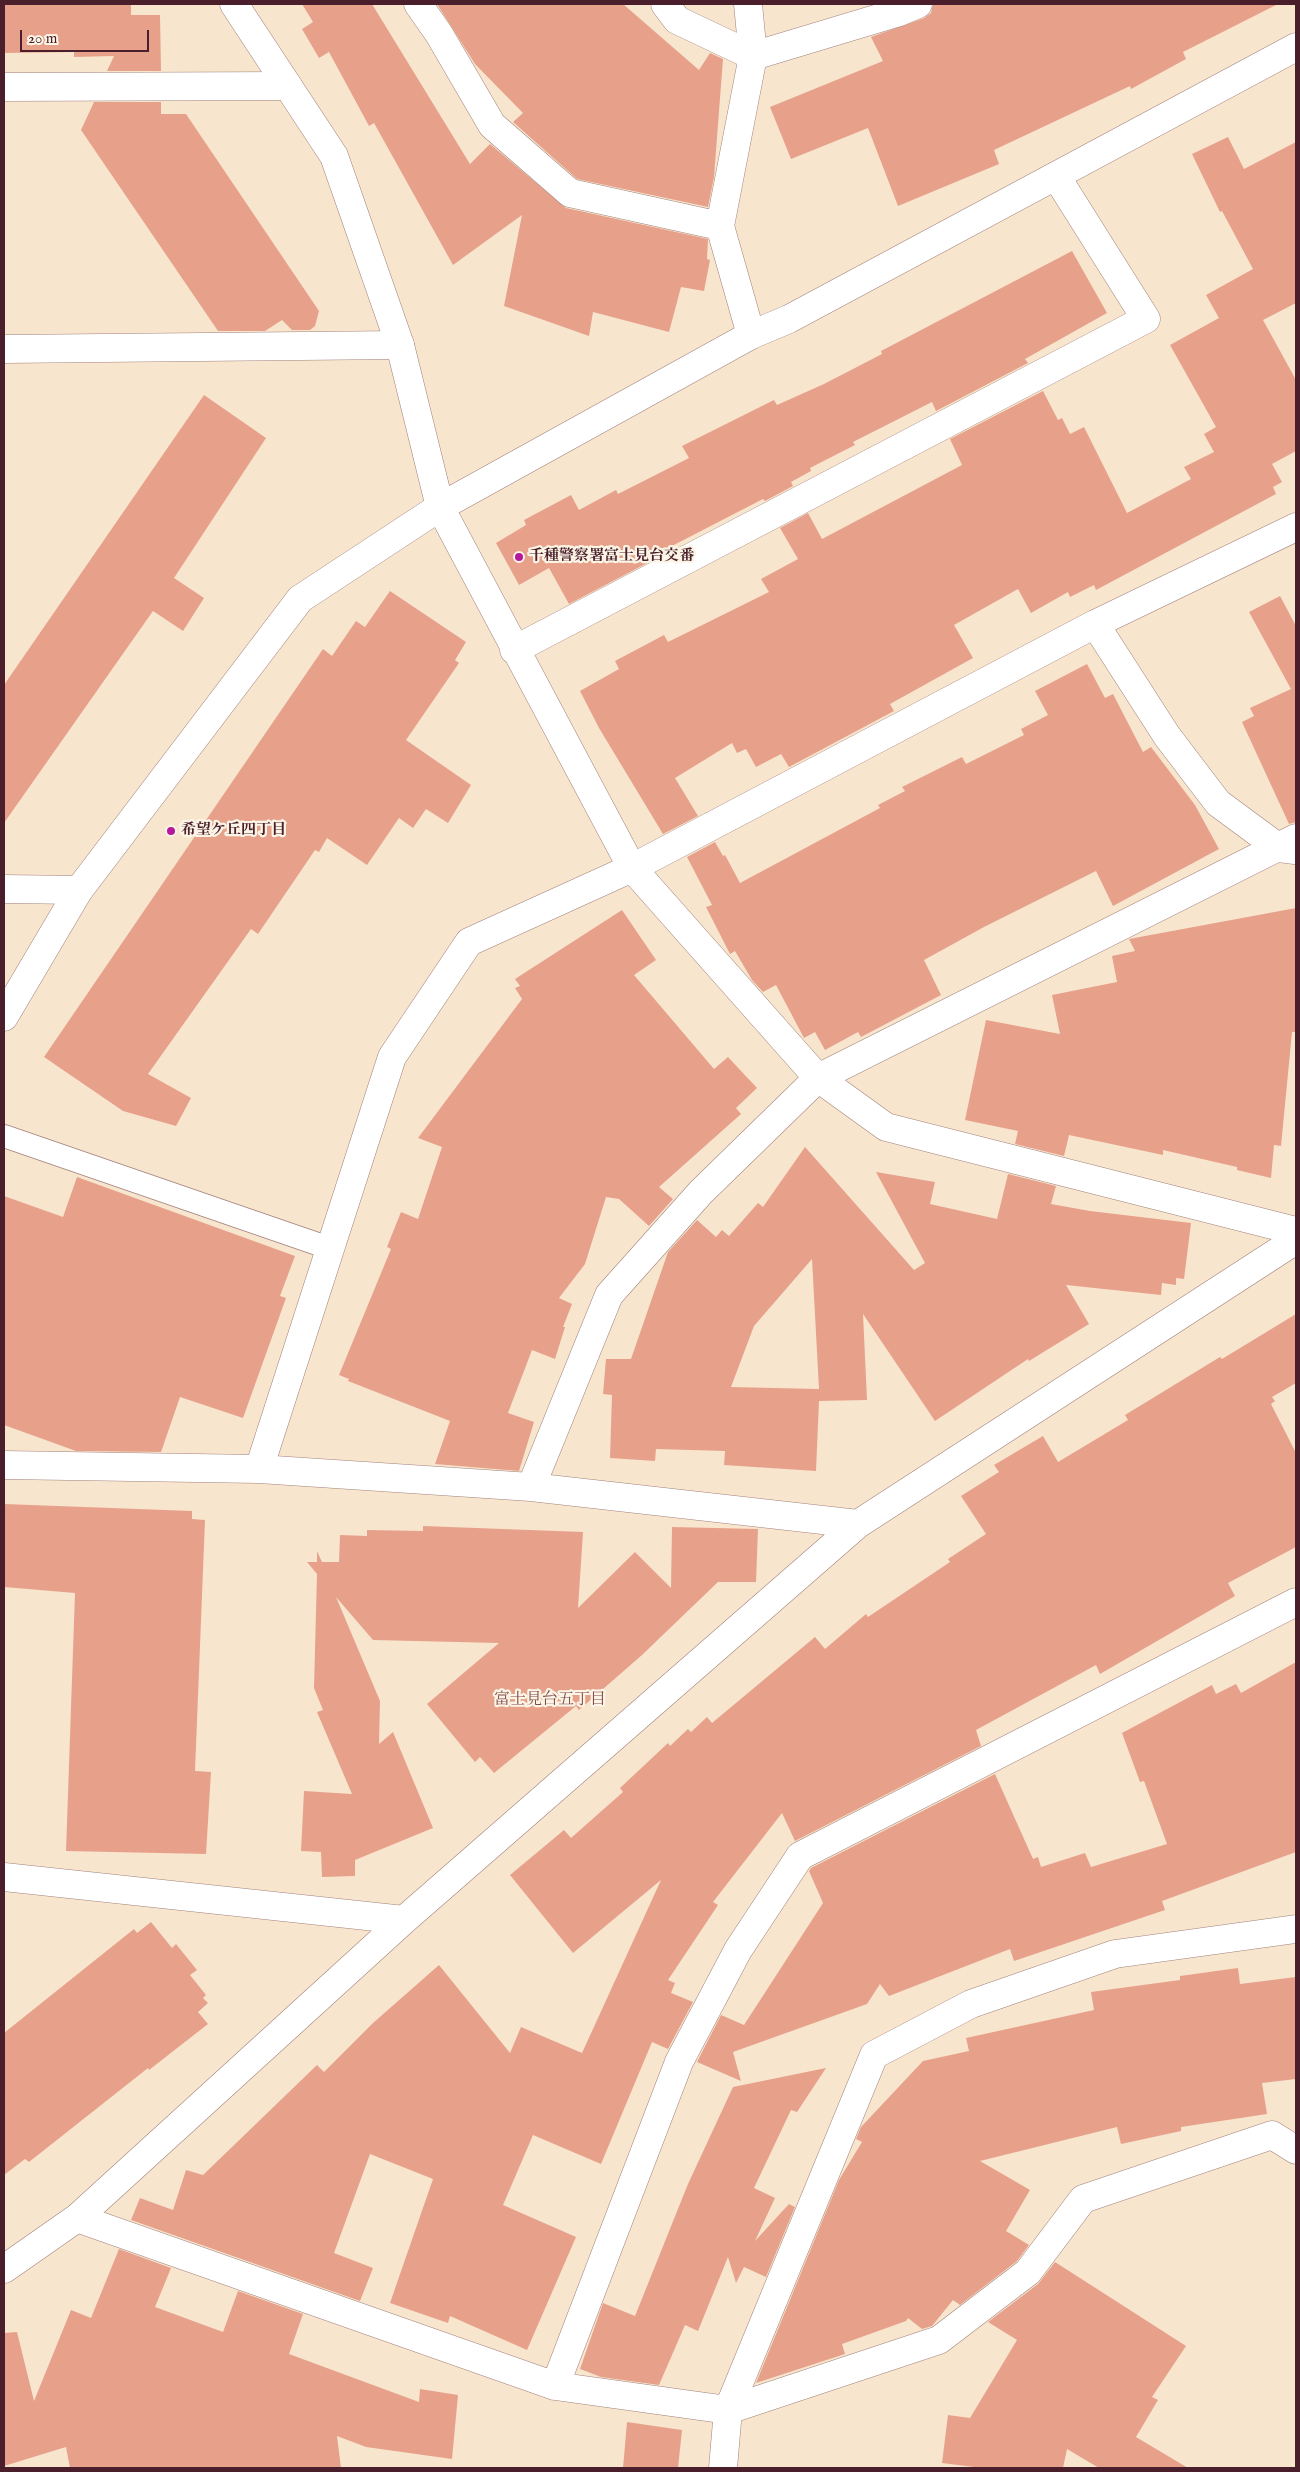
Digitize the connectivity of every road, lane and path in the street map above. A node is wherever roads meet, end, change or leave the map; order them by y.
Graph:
1 (234, 4) edge
2 (418, 4) edge
3 (665, 4) edge
4 (748, 4) edge
5 (918, 4) edge
6 (1296, 47) edge
7 (753, 56) junction
8 (288, 86) junction
9 (4, 87) edge
10 (1056, 176) junction
11 (720, 226) junction
12 (751, 335) junction
13 (400, 345) junction
14 (4, 349) edge
15 (440, 507) junction
16 (1296, 527) edge
17 (1095, 624) junction
18 (514, 650) junction
19 (1290, 845) edge
20 (632, 868) junction
21 (4, 889) edge
22 (79, 890) junction
23 (4, 1017) edge
24 (818, 1078) junction
25 (4, 1136) edge
26 (1296, 1231) edge
27 (1296, 1240) edge
28 (330, 1248) junction
29 (4, 1465) edge
30 (259, 1469) junction
31 (531, 1488) junction
32 (858, 1524) junction
33 (1296, 1602) edge
34 (4, 1877) edge
35 (404, 1920) junction
36 (1296, 1929) edge
37 (1296, 2150) edge
38 (77, 2218) junction
39 (4, 2269) edge
40 (555, 2386) junction
41 (728, 2410) junction
42 (723, 2468) edge

1 - 8 street
2 - 11 street
3 - 7 street
4 - 7 street
5 - 7 street
6 - 10 street
7 - 11 street
8 - 9 street
8 - 13 street
10 - 12 street
10 - 18 street
11 - 12 street
12 - 15 street
13 - 14 street
13 - 15 street
15 - 18 street
15 - 22 street
16 - 17 street
17 - 19 street
17 - 20 street
18 - 20 street
19 - 24 street
20 - 24 street
20 - 28 street
21 - 22 street
22 - 23 street
24 - 26 street
24 - 31 street
25 - 28 lane
27 - 32 street
28 - 30 street
29 - 30 street
30 - 31 street
31 - 32 street
32 - 35 street
33 - 40 street
34 - 35 street
35 - 38 street
36 - 41 street
37 - 41 street
38 - 39 street
38 - 40 street
40 - 41 street
41 - 42 street

